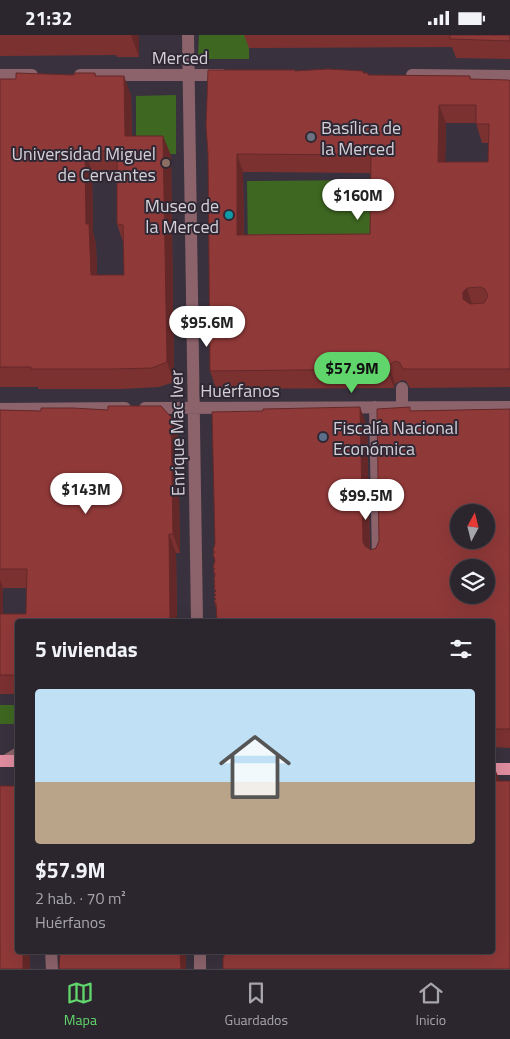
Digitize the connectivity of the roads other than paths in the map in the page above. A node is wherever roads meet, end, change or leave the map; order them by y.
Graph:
1 (188, 35) edge
2 (0, 75) edge
3 (46, 75) edge
4 (65, 75) edge
5 (188, 75) junction
6 (238, 75) edge
7 (403, 75) edge
8 (510, 76) edge
9 (402, 388) dead end
10 (375, 407) junction
11 (402, 407) junction
12 (510, 407) edge
13 (194, 408) junction
14 (0, 409) edge
15 (378, 560) edge
16 (197, 619) edge
17 (495, 769) edge
18 (510, 769) edge
19 (51, 954) edge
20 (200, 954) edge
21 (52, 969) edge
22 (200, 969) edge

1 - 5 street, Enrique Mac Iver
2 - 3 street
4 - 5 street, Merced
5 - 6 street, Merced
5 - 13 street, Enrique Mac Iver
7 - 8 street
9 - 11 street
10 - 11 street, Huérfanos
10 - 13 street, Huérfanos
10 - 15 street
11 - 12 street, Huérfanos
13 - 14 street, Huérfanos
13 - 16 street, Enrique Mac Iver
17 - 18 main road
19 - 21 street
20 - 22 street

